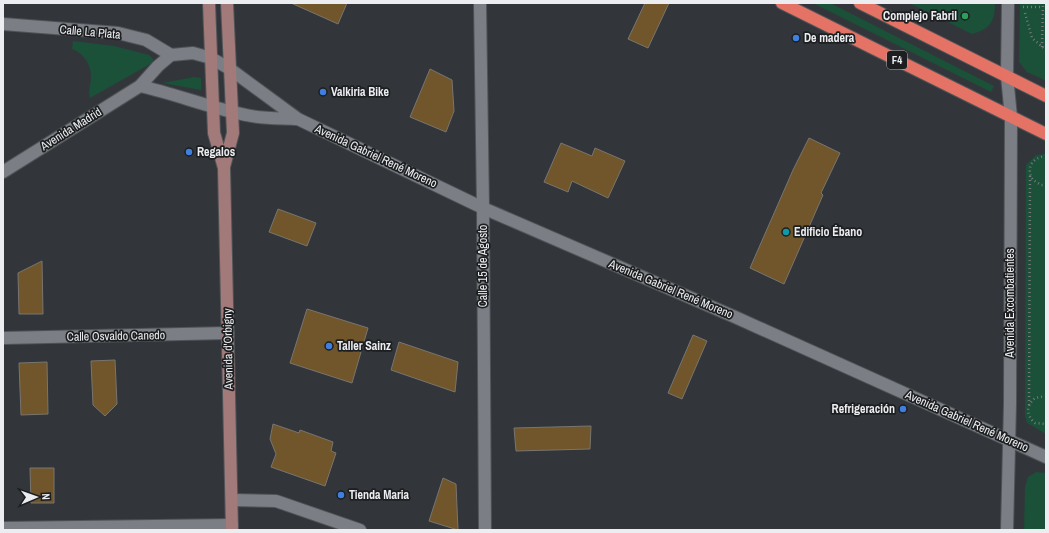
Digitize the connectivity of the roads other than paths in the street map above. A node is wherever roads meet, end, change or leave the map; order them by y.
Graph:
1 (209, 3) edge
2 (227, 3) edge
3 (480, 3) edge
4 (782, 3) edge
5 (860, 3) edge
6 (1008, 3) edge
7 (3, 24) edge
8 (171, 55) junction
9 (211, 58) junction
10 (230, 69) junction
11 (1007, 76) junction
12 (140, 86) junction
13 (1046, 96) edge
14 (213, 107) junction
15 (232, 112) junction
16 (1011, 117) junction
17 (298, 119) junction
18 (1046, 134) edge
19 (224, 168) junction
20 (3, 172) edge
21 (483, 208) junction
22 (228, 333) junction
23 (3, 338) edge
24 (1009, 440) junction
25 (1046, 457) edge
26 (232, 500) junction
27 (3, 528) edge
28 (232, 528) edge
29 (360, 530) edge
30 (484, 530) edge
31 (1008, 530) edge

1 - 9 main road, Avenida d'Orbigny
2 - 10 main road, Avenida d'Orbigny
3 - 21 street, Calle 15 de Agosto
4 - 16 highway, F4
5 - 11 highway
6 - 11 street, Avenida Excombatientes
7 - 8 street, Calle La Plata
8 - 9 street
8 - 12 street, Avenida Madrid
9 - 10 street, Avenida Gabriel René Moreno
9 - 14 main road, Avenida d'Orbigny
10 - 15 main road, Avenida d'Orbigny
10 - 17 street, Avenida Gabriel René Moreno
11 - 13 highway
11 - 16 street, Avenida Excombatientes
12 - 14 street
12 - 20 street, Avenida Madrid
14 - 15 street, Avenida Gabriel René Moreno
14 - 19 main road, Avenida d'Orbigny
15 - 17 street, Avenida Gabriel René Moreno
15 - 19 main road, Avenida d'Orbigny
16 - 18 highway, F4
16 - 24 street, Avenida Excombatientes
17 - 21 street, Avenida Gabriel René Moreno
19 - 22 main road, Avenida d'Orbigny
21 - 24 street, Avenida Gabriel René Moreno
21 - 30 street, Calle 15 de Agosto
22 - 23 street, Calle Osvaldo Canedo
22 - 26 main road, Avenida d'Orbigny
24 - 25 street, Avenida Gabriel René Moreno
24 - 31 street, Avenida Excombatientes
26 - 28 main road, Avenida d'Orbigny
26 - 29 street
27 - 28 street

